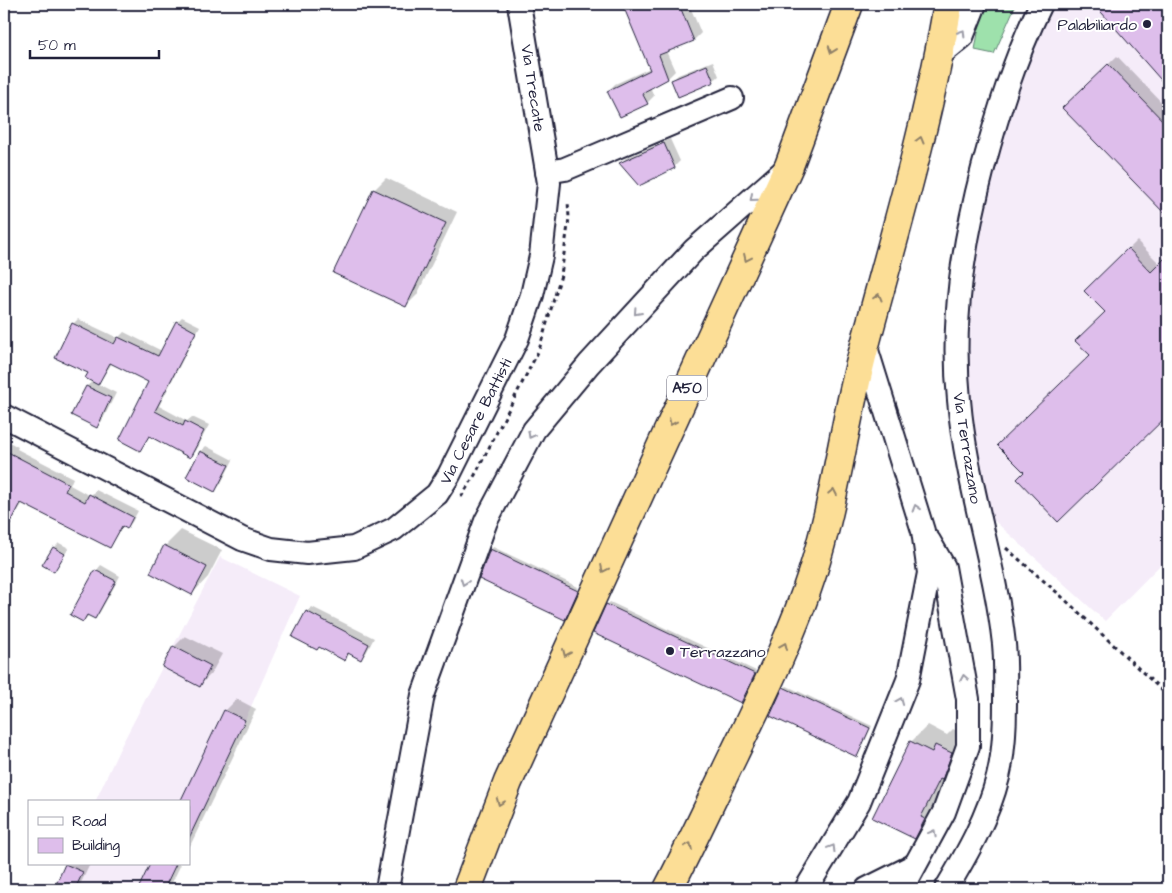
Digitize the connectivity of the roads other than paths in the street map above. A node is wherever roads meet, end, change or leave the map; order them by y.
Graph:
1 (519, 4) edge
2 (849, 4) edge
3 (948, 4) edge
4 (975, 4) edge
5 (1041, 4) edge
6 (940, 55) junction
7 (732, 98) dead end
8 (789, 166) junction
9 (556, 170) junction
10 (865, 344) junction
11 (4, 416) edge
12 (922, 531) junction
13 (915, 865) junction
14 (387, 889) edge
15 (467, 889) edge
16 (668, 889) edge
17 (806, 889) edge
18 (867, 889) edge
19 (898, 889) edge
20 (946, 889) edge

1 - 9 street, Via Trecate
2 -> 8 highway, A50
3 - 6 highway
6 -> 4 street
5 - 20 street, Via Terrazzano
10 -> 6 highway
7 - 9 street
8 -> 14 street
8 -> 15 highway, A50
9 - 11 street, Via Cesare Battisti
12 -> 10 street
16 -> 10 highway
13 -> 12 street
17 -> 12 street
13 - 18 street
13 - 19 street

